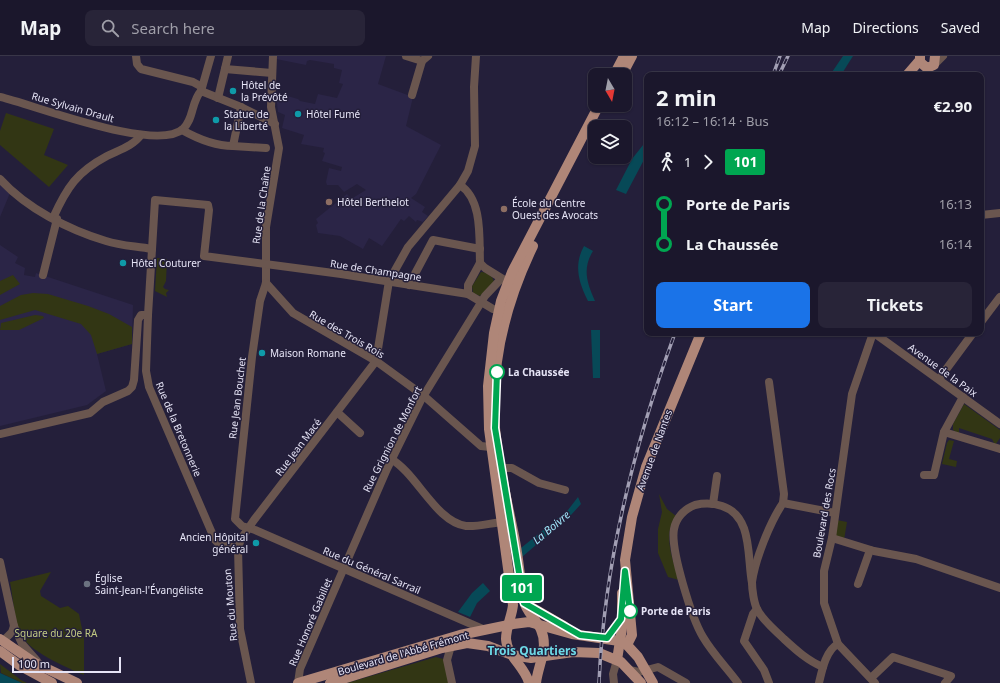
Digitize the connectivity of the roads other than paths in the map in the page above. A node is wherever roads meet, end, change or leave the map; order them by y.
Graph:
1 (136, 56) edge
2 (211, 56) edge
3 (228, 56) edge
4 (273, 56) edge
5 (406, 56) edge
6 (476, 56) edge
7 (624, 56) edge
8 (632, 56) edge
9 (920, 58) edge
10 (425, 59) edge
11 (935, 61) edge
12 (618, 68) edge
13 (626, 68) edge
14 (225, 69) junction
15 (909, 72) edge
16 (919, 72) edge
17 (272, 73) junction
18 (202, 89) junction
19 (412, 95) dead end
20 (0, 98) edge
21 (218, 98) junction
22 (241, 107) junction
23 (595, 112) edge
24 (602, 112) edge
25 (275, 124) junction
26 (182, 130) junction
27 (141, 135) junction
28 (233, 146) junction
29 (266, 148) dead end
30 (0, 179) edge
31 (460, 185) junction
32 (1000, 213) edge
33 (984, 215) edge
34 (55, 219) junction
35 (480, 249) junction
36 (152, 250) junction
37 (204, 256) joint
38 (480, 263) junction
39 (265, 264) junction
40 (43, 275) dead end
41 (389, 281) junction
42 (508, 282) junction
43 (266, 283) junction
44 (410, 285) junction
45 (468, 294) junction
46 (1000, 297) edge
47 (482, 303) junction
48 (502, 312) junction
49 (148, 315) junction
50 (984, 318) edge
51 (700, 336) edge
52 (873, 336) edge
53 (878, 336) edge
54 (971, 336) edge
55 (376, 361) junction
56 (939, 379) junction
57 (769, 382) dead end
58 (424, 396) junction
59 (963, 397) junction
60 (337, 412) junction
61 (1000, 424) edge
62 (944, 432) junction
63 (360, 433) dead end
64 (0, 434) edge
65 (490, 447) junction
66 (1000, 450) edge
67 (391, 459) junction
68 (501, 468) junction
69 (924, 475) dead end
70 (718, 476) dead end
71 (565, 490) dead end
72 (783, 503) junction
73 (713, 504) junction
74 (835, 513) junction
75 (502, 522) junction
76 (248, 528) junction
77 (832, 538) junction
78 (238, 548) junction
79 (870, 550) junction
80 (0, 562) edge
81 (343, 569) junction
82 (625, 571) junction
83 (752, 583) junction
84 (858, 584) dead end
85 (999, 586) edge
86 (524, 603) junction
87 (757, 609) junction
88 (621, 619) junction
89 (538, 624) junction
90 (508, 625) junction
91 (14, 626) junction
92 (488, 630) junction
93 (580, 635) junction
94 (607, 638) junction
95 (1, 644) edge
96 (838, 644) junction
97 (622, 645) junction
98 (451, 646) junction
99 (599, 653) junction
100 (512, 655) junction
101 (542, 657) junction
102 (617, 660) junction
103 (823, 667) junction
104 (43, 668) junction
105 (645, 669) junction
106 (630, 670) junction
107 (873, 680) edge
108 (52, 683) edge
109 (77, 683) edge
110 (251, 683) edge
111 (298, 683) edge
112 (330, 683) edge
113 (452, 683) edge
114 (529, 683) edge
115 (536, 683) edge
116 (614, 683) edge
117 (642, 683) edge
118 (653, 683) edge
119 (686, 683) edge
120 (738, 683) edge
121 (769, 683) edge
122 (819, 683) edge
123 (945, 683) edge

1 - 18 street
2 - 18 street
3 - 14 street
4 - 17 street, Rue de la Chaîne
5 - 10 street
6 - 31 street
7 - 12 main road
8 - 13 main road
9 - 11 main road
9 - 15 main road
10 - 19 street
11 - 16 main road
14 - 17 street
14 - 21 street
17 - 25 street, Rue de la Chaîne
18 - 21 street
18 - 26 street
20 - 27 street, Rue Sylvain Drault
21 - 22 street
22 - 25 street
22 - 28 street
23 - 42 main road
24 - 42 main road
25 - 39 street, Rue de la Chaîne
26 - 27 street, Rue Sylvain Drault
26 - 28 street
27 - 34 street
28 - 29 street
30 - 34 street
31 - 35 street
31 - 41 street
32 - 33 street
34 - 36 street
34 - 40 street
35 - 38 street
35 - 44 street
36 - 37 street, Rue de la Bretonnerie
36 - 49 street, Rue de la Bretonnerie
37 - 39 street, Rue de Champagne
38 - 42 street
38 - 45 street
39 - 41 street, Rue de Champagne
39 - 43 street, Rue Jean Bouchet
41 - 44 street, Rue de Champagne
41 - 55 street
42 - 47 street, Rue Grignion de Monfort
42 - 48 main road
43 - 55 street, Rue des Trois Rois
43 - 76 street, Rue Jean Bouchet
44 - 45 street, Rue de Champagne
45 - 47 street, Rue de Champagne
46 - 50 street
47 - 48 street, Rue de Champagne
47 - 58 street, Rue Grignion de Monfort
48 - 65 main road
48 - 68 main road
49 - 64 street
49 - 78 street, Rue de la Bretonnerie
51 - 82 main road, Avenue de Nantes
52 - 74 street, Boulevard des Rocs
53 - 56 street, Avenue de la Paix
54 - 56 street
55 - 58 street, Rue des Trois Rois
55 - 60 street, Rue Jean Macé
56 - 59 street, Avenue de la Paix
57 - 72 street
58 - 65 street, Rue des Trois Rois
58 - 67 street, Rue Grignion de Monfort
59 - 61 street, Avenue de la Paix
59 - 62 street
60 - 63 street
60 - 76 street, Rue Jean Macé
62 - 66 street
62 - 69 street
65 - 75 main road
67 - 75 street
67 - 81 street, Rue Grignion de Monfort
68 - 71 street
68 - 86 main road
70 - 73 street
72 - 74 street
72 - 83 street
73 - 83 street
73 - 120 street
74 - 77 street, Boulevard des Rocs
75 - 90 main road
76 - 78 street, Rue Jean Macé
76 - 81 street, Rue du Général Sarrail
77 - 79 street
77 - 96 street, Boulevard des Rocs
78 - 110 street, Rue du Mouton
79 - 84 street
79 - 85 street
80 - 91 street
81 - 92 street, Rue du Général Sarrail
81 - 111 street, Rue Honoré Gabillet
82 - 88 main road, Avenue de Nantes
82 - 97 main road, Avenue de Nantes
83 - 87 street
86 - 89 main road
86 - 93 main road
87 - 103 street
87 - 121 street
88 - 94 main road
88 - 97 main road, Avenue de Nantes
89 - 90 main road
89 - 93 main road
89 - 101 main road
90 - 92 main road, Boulevard de l'Abbé Frémont
90 - 100 main road
91 - 95 street
91 - 104 street
92 - 111 main road, Boulevard de l'Abbé Frémont
93 - 94 main road
94 - 97 main road
95 - 104 main road
95 - 108 main road
96 - 103 street
96 - 107 street, Boulevard des Rocs
97 - 99 main road
97 - 102 main road
97 - 105 main road
98 - 100 main road, Boulevard de l'Abbé Frémont
98 - 112 main road, Boulevard de l'Abbé Frémont
98 - 113 street
99 - 101 main road
99 - 102 main road
100 - 101 main road
100 - 114 main road
101 - 115 main road
102 - 106 main road
102 - 116 street
103 - 122 street
104 - 109 main road
105 - 106 street
105 - 118 main road
105 - 119 street
106 - 117 main road
107 - 123 street

